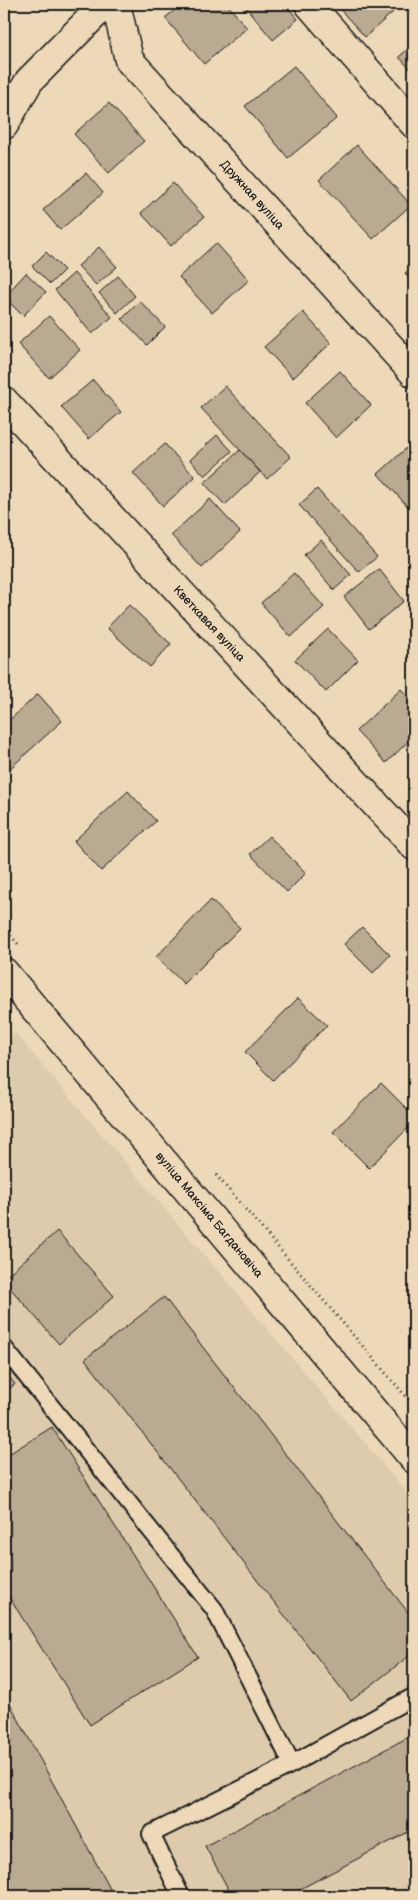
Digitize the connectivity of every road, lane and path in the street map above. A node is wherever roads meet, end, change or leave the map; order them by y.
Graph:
1 (105, 4) edge
2 (116, 4) edge
3 (309, 4) edge
4 (414, 124) edge
5 (4, 125) edge
6 (414, 373) edge
7 (4, 402) edge
8 (414, 846) edge
9 (4, 972) edge
10 (4, 1348) edge
11 (414, 1459) edge
12 (411, 1698) dead end
13 (292, 1764) junction
14 (181, 1896) edge

1 - 5 street
2 - 6 street, Дружная вуліца
3 - 4 street
7 - 8 street, Кветкавая вуліца
9 - 11 street, вуліца Максіма Багдановіча
10 - 13 lane
12 - 13 lane
13 - 14 lane

